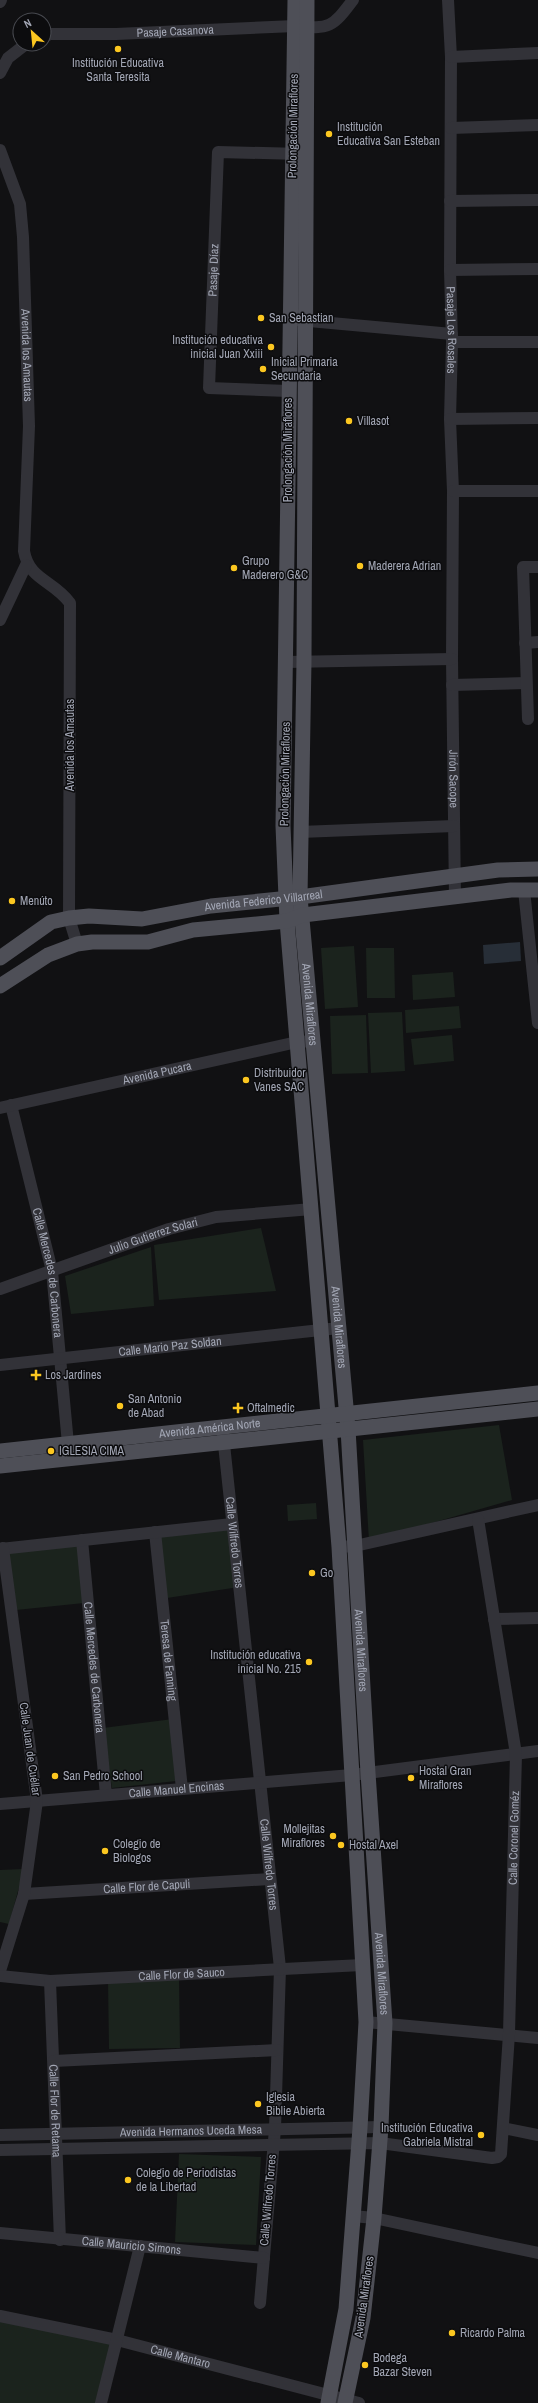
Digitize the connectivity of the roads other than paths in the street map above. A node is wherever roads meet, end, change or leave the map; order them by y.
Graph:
1 (295, 0) edge
2 (307, 0) edge
3 (353, 0) edge
4 (448, 0) edge
5 (301, 27) junction
6 (52, 34) edge
7 (16, 52) edge
8 (538, 53) edge
9 (451, 57) junction
10 (0, 73) edge
11 (538, 125) edge
12 (451, 128) junction
13 (0, 150) edge
14 (299, 154) junction
15 (538, 200) edge
16 (450, 201) junction
17 (538, 269) edge
18 (450, 270) junction
19 (297, 320) junction
20 (452, 338) junction
21 (538, 342) edge
22 (288, 391) junction
23 (538, 418) edge
24 (450, 419) junction
25 (453, 491) junction
26 (538, 491) edge
27 (26, 564) junction
28 (538, 567) edge
29 (0, 620) edge
30 (538, 642) edge
31 (525, 643) junction
32 (452, 659) junction
33 (304, 661) junction
34 (287, 662) junction
35 (526, 684) junction
36 (452, 685) junction
37 (528, 720) dead end
38 (454, 826) junction
39 (300, 832) junction
40 (538, 869) edge
41 (455, 876) junction
42 (531, 890) edge
43 (294, 898) junction
44 (456, 898) junction
45 (303, 915) junction
46 (69, 918) junction
47 (287, 921) junction
48 (77, 944) junction
49 (0, 958) edge
50 (0, 986) edge
51 (538, 1023) edge
52 (314, 1041) junction
53 (297, 1042) junction
54 (5, 1106) edge
55 (328, 1198) junction
56 (311, 1204) junction
57 (52, 1271) junction
58 (0, 1289) edge
59 (339, 1328) junction
60 (322, 1330) junction
61 (61, 1358) junction
62 (0, 1364) edge
63 (538, 1393) edge
64 (538, 1409) edge
65 (329, 1416) junction
66 (348, 1422) junction
67 (222, 1428) junction
68 (330, 1431) junction
69 (224, 1443) junction
70 (68, 1444) junction
71 (0, 1451) edge
72 (0, 1466) edge
73 (538, 1505) edge
74 (478, 1519) junction
75 (232, 1524) junction
76 (155, 1532) junction
77 (82, 1540) junction
78 (355, 1546) junction
79 (339, 1547) junction
80 (1, 1549) edge
81 (538, 1618) edge
82 (494, 1619) junction
83 (538, 1751) edge
84 (516, 1754) junction
85 (368, 1773) junction
86 (352, 1775) junction
87 (260, 1783) junction
88 (182, 1789) junction
89 (106, 1795) junction
90 (37, 1801) junction
91 (0, 1804) edge
92 (270, 1878) junction
93 (24, 1894) junction
94 (362, 1965) junction
95 (280, 1968) junction
96 (0, 1971) edge
97 (0, 1976) edge
98 (50, 1981) junction
99 (366, 2022) junction
100 (386, 2023) junction
101 (509, 2034) junction
102 (538, 2038) edge
103 (277, 2050) junction
104 (54, 2060) junction
105 (381, 2127) junction
106 (360, 2128) junction
107 (504, 2128) junction
108 (275, 2130) junction
109 (56, 2134) junction
110 (0, 2135) edge
111 (538, 2135) edge
112 (380, 2143) junction
113 (358, 2144) junction
114 (273, 2145) junction
115 (57, 2149) junction
116 (0, 2150) edge
117 (498, 2157) joint
118 (353, 2216) junction
119 (374, 2218) junction
120 (0, 2233) edge
121 (60, 2240) junction
122 (140, 2246) junction
123 (538, 2253) edge
124 (264, 2258) junction
125 (260, 2303) dead end
126 (0, 2316) edge
127 (117, 2340) junction
128 (329, 2399) edge
129 (350, 2402) edge
130 (103, 2403) edge

1 - 5 main road, Prolongación Miraflores
2 - 5 main road, Prolongación Miraflores
3 - 5 street, Pasaje Casanova
4 - 9 street, Pasaje Los Rosales
5 - 6 street, Pasaje Casanova
5 - 14 main road, Prolongación Miraflores
7 - 10 street
8 - 9 street
9 - 12 street, Pasaje Los Rosales
11 - 12 street
12 - 16 street, Pasaje Los Rosales
13 - 27 street, Avenida los Amautas
14 - 19 main road, Prolongación Miraflores
14 - 22 street, Pasaje Díaz
15 - 16 street
16 - 18 street, Pasaje Los Rosales
17 - 18 street
18 - 20 street, Pasaje Los Rosales
19 - 20 street
19 - 22 main road, Prolongación Miraflores
19 - 33 main road, Prolongación Miraflores
20 - 21 street
20 - 24 street, Pasaje Los Rosales
22 - 34 main road, Prolongación Miraflores
23 - 24 street
24 - 25 street, Pasaje Los Rosales
25 - 26 street
25 - 32 street, Pasaje Los Rosales
27 - 29 street, Avenida los Amautas
27 - 46 street, Avenida los Amautas
28 - 31 street
30 - 31 street
31 - 35 street
32 - 33 street
32 - 36 street, Jirón Sacope
33 - 34 street
33 - 39 main road, Prolongación Miraflores
34 - 43 main road, Prolongación Miraflores
35 - 36 street
35 - 37 street
36 - 38 street, Jirón Sacope
38 - 39 street
38 - 41 street, Jirón Sacope
39 - 43 main road, Prolongación Miraflores
40 - 41 main road, Avenida Federico Villarreal
41 - 43 main road, Avenida Federico Villarreal
41 - 44 street, Jirón Sacope
42 - 44 main road, Avenida Federico Villarreal
42 - 51 street
43 - 45 main road, Avenida Miraflores
43 - 46 main road, Avenida Federico Villarreal
43 - 47 main road, Avenida Miraflores
44 - 45 main road, Avenida Federico Villarreal
45 - 47 main road, Avenida Federico Villarreal
45 - 52 main road, Avenida Miraflores
46 - 48 street, Avenida los Amautas
46 - 49 main road, Avenida Federico Villarreal
47 - 48 main road, Avenida Federico Villarreal
47 - 53 main road, Avenida Miraflores
48 - 50 main road, Avenida Federico Villarreal
52 - 53 street, Avenida Pucara
52 - 55 main road, Avenida Miraflores
53 - 54 street, Avenida Pucara
53 - 56 main road, Avenida Miraflores
54 - 57 street, Calle Mercedes de Carbonera
55 - 56 main road
55 - 59 main road, Avenida Miraflores
56 - 57 street, Julio Gutierrez Solari
56 - 60 main road, Avenida Miraflores
57 - 58 street, Julio Gutierrez Solari
57 - 61 street, Calle Mercedes de Carbonera
59 - 60 street, Calle Mario Paz Soldan
59 - 66 main road, Avenida Miraflores
60 - 61 street, Calle Mario Paz Soldan
60 - 65 main road, Avenida Miraflores
61 - 62 street, Calle Mario Paz Soldan
61 - 70 street, Calle Mercedes de Carbonera
63 - 66 main road, Avenida América Norte
64 - 66 main road, Avenida América Norte
65 - 66 main road, Avenida América Norte
65 - 67 main road, Avenida América Norte
65 - 68 main road, Avenida Miraflores
66 - 68 main road, Avenida América Norte
66 - 78 main road, Avenida Miraflores
67 - 69 street, Calle Wilfredo Torres
67 - 70 main road, Avenida América Norte
68 - 69 main road, Avenida América Norte
68 - 79 main road, Avenida Miraflores
69 - 72 main road, Avenida América Norte
69 - 75 street, Calle Wilfredo Torres
70 - 71 main road, Avenida América Norte
73 - 74 street
74 - 78 street
74 - 82 street, Calle Coronel Goméz
75 - 76 street
75 - 87 street, Calle Wilfredo Torres
76 - 77 street
76 - 88 street, Teresa de Fanning
77 - 80 street
77 - 89 street, Calle Mercedes de Carbonera
78 - 79 street
78 - 85 main road, Avenida Miraflores
79 - 86 main road, Avenida Miraflores
80 - 90 street, Calle Juan de Cuéllar
81 - 82 street
82 - 84 street, Calle Coronel Goméz
83 - 84 street, Calle Manuel Encinas
84 - 85 street, Calle Manuel Encinas
84 - 101 street, Calle Coronel Goméz
85 - 86 street, Calle Manuel Encinas
85 - 100 main road, Avenida Miraflores
86 - 87 street, Calle Manuel Encinas
86 - 94 main road, Avenida Miraflores
87 - 88 street, Calle Manuel Encinas
87 - 92 street, Calle Wilfredo Torres
88 - 89 street, Calle Manuel Encinas
89 - 90 street, Calle Manuel Encinas
90 - 91 street, Calle Manuel Encinas
90 - 93 street, Calle Juan de Cuéllar
92 - 93 street, Calle Flor de Capuli
92 - 95 street, Calle Wilfredo Torres
93 - 96 street, Calle Juan de Cuéllar
94 - 95 street, Calle Flor de Sauco
94 - 99 main road, Avenida Miraflores
95 - 98 street, Calle Flor de Sauco
95 - 103 street, Calle Wilfredo Torres
97 - 98 street, Calle Flor de Sauco
98 - 104 street, Calle Flor de Retama
99 - 100 street
99 - 106 main road, Avenida Miraflores
100 - 101 street
100 - 105 main road, Avenida Miraflores
101 - 102 street
101 - 107 street, Calle Coronel Goméz
103 - 104 street
103 - 108 street, Calle Wilfredo Torres
104 - 109 street, Calle Flor de Retama
105 - 106 street, Avenida Hermanos Uceda Mesa
105 - 112 main road, Avenida Miraflores
106 - 108 street, Avenida Hermanos Uceda Mesa
106 - 113 main road, Avenida Miraflores
107 - 111 street
107 - 117 street, Calle Coronel Goméz
108 - 109 street, Avenida Hermanos Uceda Mesa
108 - 114 street, Calle Wilfredo Torres
109 - 110 street, Avenida Hermanos Uceda Mesa
109 - 115 street, Calle Flor de Retama
112 - 113 street, Avenida Hermanos Uceda Mesa
112 - 117 street, Avenida Hermanos Uceda Mesa
112 - 119 main road, Avenida Miraflores
113 - 114 street, Avenida Hermanos Uceda Mesa
113 - 118 main road, Avenida Miraflores
114 - 115 street, Avenida Hermanos Uceda Mesa
114 - 124 street, Calle Wilfredo Torres
115 - 116 street, Avenida Hermanos Uceda Mesa
115 - 121 street, Calle Flor de Retama
118 - 119 street
118 - 128 main road, Avenida Miraflores
119 - 123 street
119 - 129 main road, Avenida Miraflores
120 - 121 street, Calle Mauricio Simons
121 - 122 street, Calle Mauricio Simons
122 - 124 street, Calle Mauricio Simons
122 - 127 street
124 - 125 street, Calle Wilfredo Torres
126 - 127 street, Calle Mantaro
127 - 128 street, Calle Mantaro
127 - 130 street
128 - 129 street, Calle Mantaro

